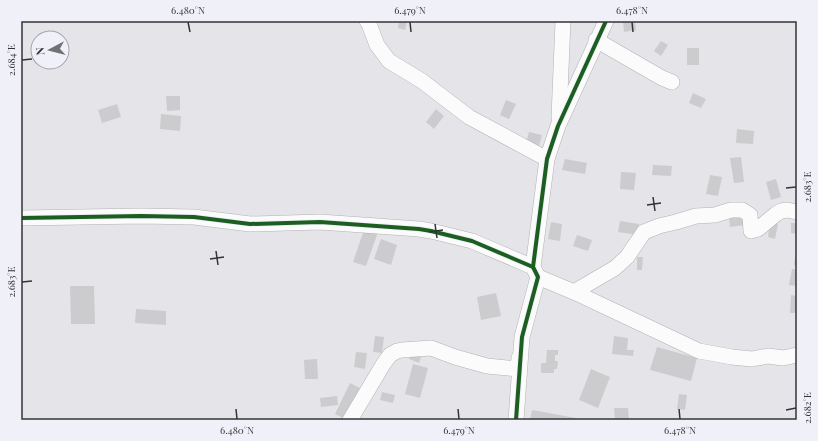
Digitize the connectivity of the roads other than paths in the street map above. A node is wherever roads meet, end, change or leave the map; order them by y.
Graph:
1 (367, 21) edge
2 (563, 21) edge
3 (606, 21) edge
4 (596, 40) junction
5 (672, 82) dead end
6 (558, 126) junction
7 (547, 159) junction
8 (797, 212) edge
9 (21, 218) edge
10 (536, 272) junction
11 (574, 292) junction
12 (522, 337) junction
13 (797, 356) edge
14 (350, 420) edge
15 (516, 420) edge

1 - 7 street
2 - 6 street
3 - 4 street
4 - 5 street
4 - 6 street
6 - 7 street
7 - 10 street
8 - 11 street
9 - 10 street
10 - 11 street
10 - 12 street
11 - 13 street
12 - 14 street
12 - 15 street

